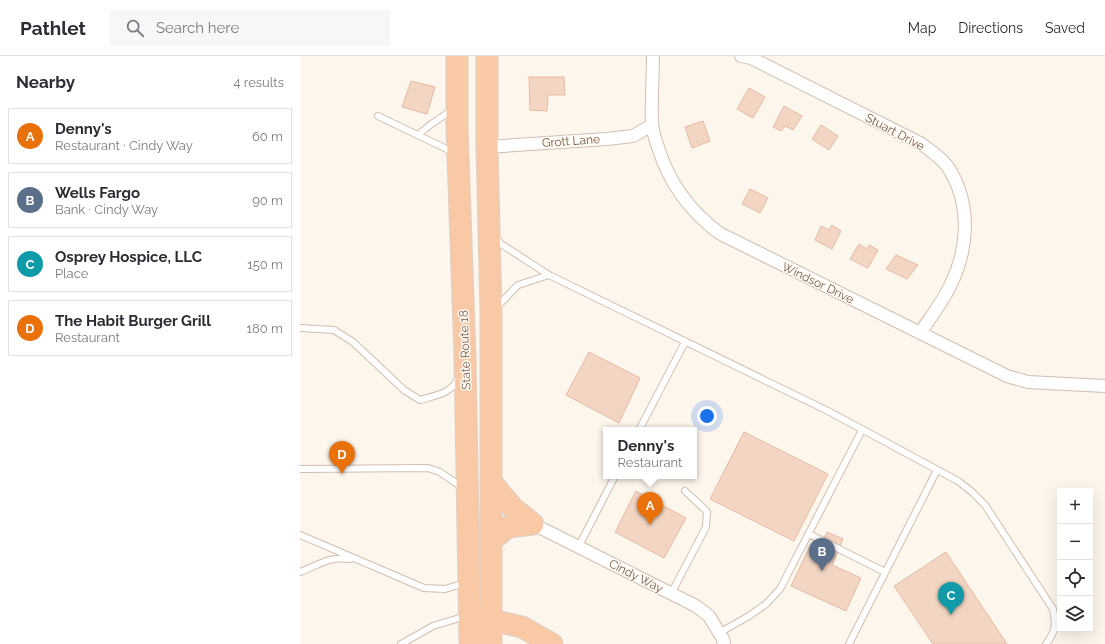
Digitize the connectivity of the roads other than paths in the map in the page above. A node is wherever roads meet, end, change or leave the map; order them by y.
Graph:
1 (457, 56) edge
2 (487, 56) edge
3 (653, 56) edge
4 (741, 56) edge
5 (457, 106) junction
6 (378, 116) dead end
7 (652, 125) junction
8 (418, 135) junction
9 (487, 147) junction
10 (458, 155) junction
11 (490, 232) junction
12 (549, 275) junction
13 (491, 312) junction
14 (300, 328) edge
15 (920, 333) junction
16 (685, 342) junction
17 (465, 357) junction
18 (1105, 386) edge
19 (641, 427) edge
20 (862, 430) junction
21 (300, 469) edge
22 (937, 470) junction
23 (613, 479) edge
24 (492, 483) junction
25 (685, 491) dead end
26 (468, 492) junction
27 (533, 524) junction
28 (809, 534) junction
29 (300, 535) edge
30 (492, 540) junction
31 (579, 546) junction
32 (359, 561) junction
33 (300, 572) edge
34 (885, 572) junction
35 (473, 580) junction
36 (671, 594) junction
37 (470, 615) junction
38 (492, 619) junction
39 (719, 632) junction
40 (401, 644) edge
41 (470, 644) edge
42 (491, 644) edge
43 (552, 644) edge
44 (724, 644) edge
45 (849, 644) edge
46 (1046, 644) edge

1 - 5 highway, State Route 18
2 - 9 highway
3 - 7 street, Windsor Drive
4 - 15 street, Stuart Drive
5 - 8 lane
5 - 10 highway, State Route 18
6 - 8 lane
7 - 9 street, Grott Lane
7 - 15 street, Windsor Drive
8 - 10 lane
9 - 11 highway
10 - 17 highway, State Route 18
11 - 12 lane
11 - 13 highway
12 - 13 lane
12 - 16 lane
13 - 24 highway
14 - 17 lane
15 - 18 street, Windsor Drive
16 - 19 lane
16 - 20 lane
17 - 26 highway, State Route 18
20 - 22 lane
20 - 28 lane
21 - 26 lane
22 - 34 lane
22 - 46 lane
23 - 31 lane
24 - 27 highway
24 - 30 highway
25 - 36 lane
26 - 35 highway, State Route 18
27 - 30 highway
27 - 31 street, Cindy Way
28 - 34 lane
28 - 39 lane
29 - 32 lane
30 - 38 highway
31 - 36 street, Cindy Way
32 - 33 lane
32 - 35 lane
34 - 45 lane
35 - 37 highway, State Route 18
36 - 39 street, Cindy Way
37 - 38 highway
37 - 40 lane
37 - 41 highway, State Route 18
38 - 42 highway
38 - 43 highway
39 - 44 street, Cindy Way

